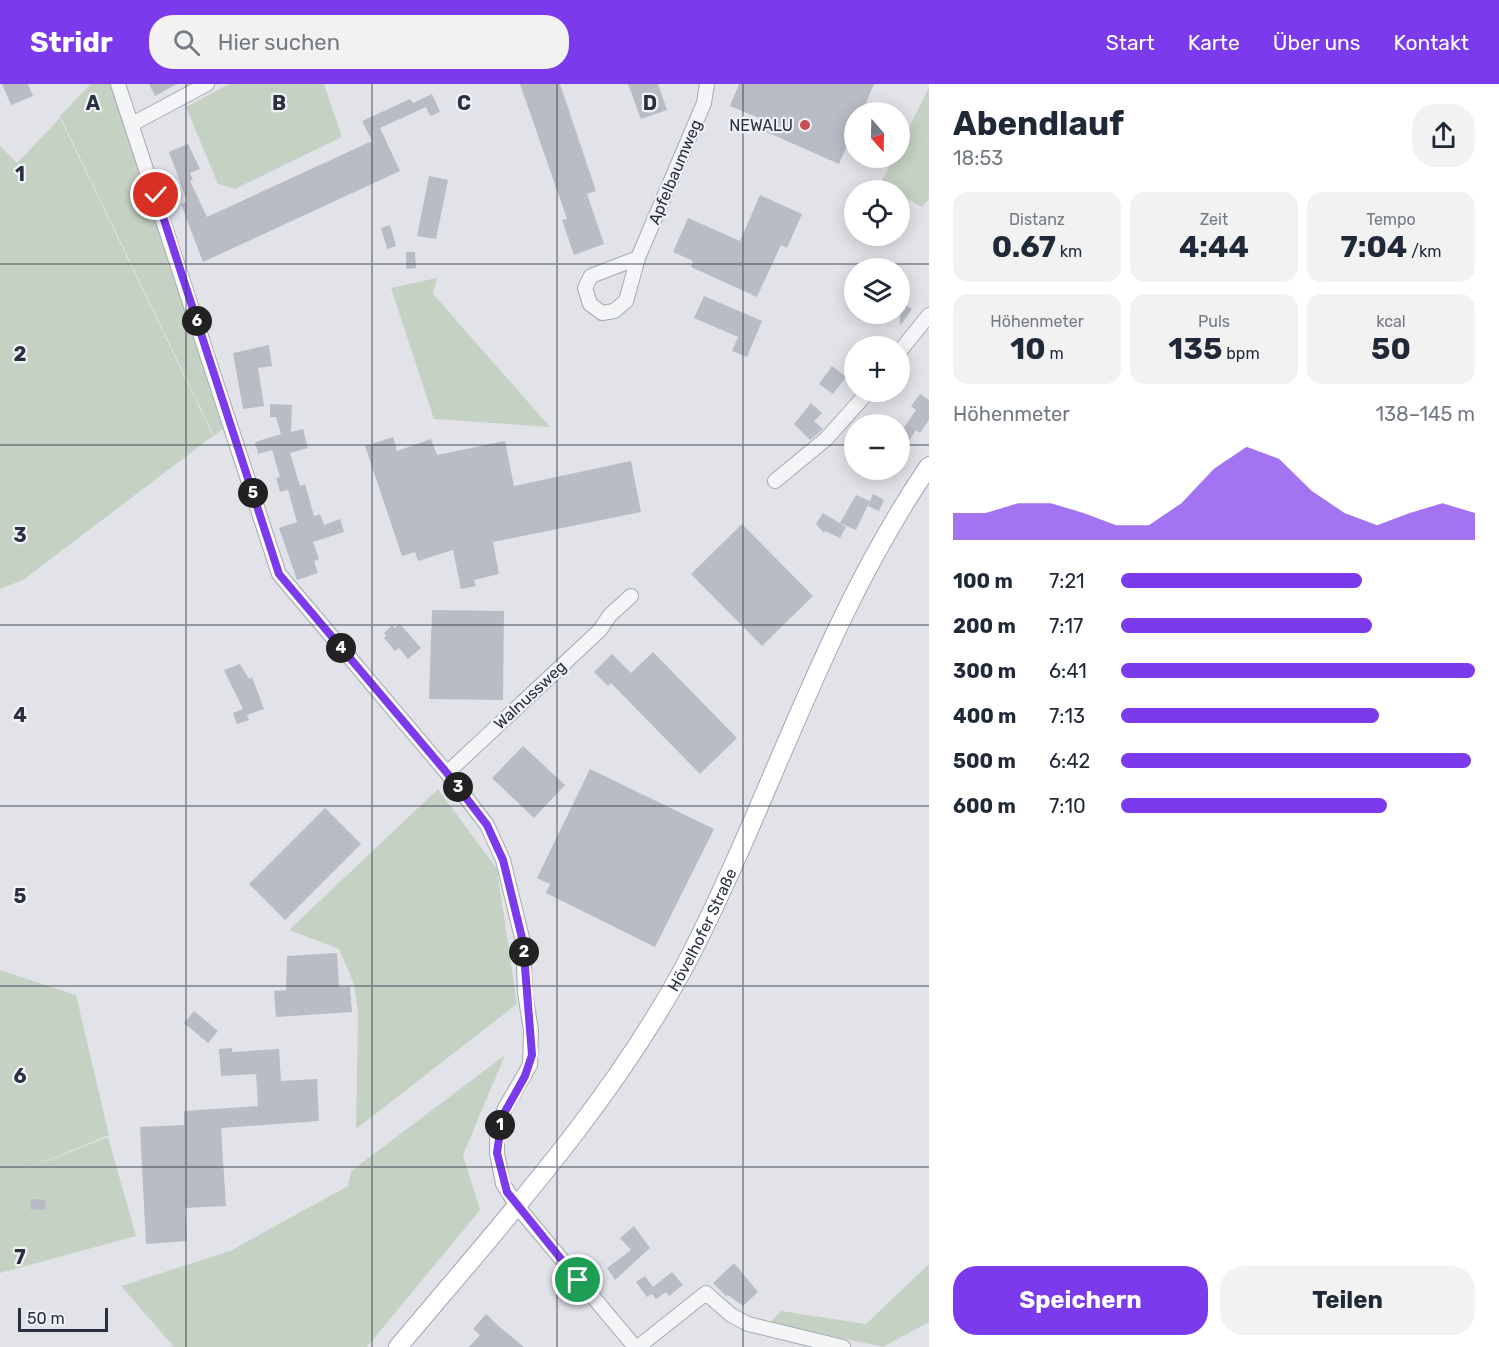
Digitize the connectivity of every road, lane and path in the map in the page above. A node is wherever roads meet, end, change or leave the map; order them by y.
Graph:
1 (118, 84) edge
2 (207, 84) edge
3 (707, 84) edge
4 (132, 124) junction
5 (638, 258) dead end
6 (929, 315) edge
7 (910, 339) edge
8 (859, 402) edge
9 (929, 466) edge
10 (775, 481) dead end
11 (631, 596) dead end
12 (447, 773) junction
13 (517, 1206) junction
14 (398, 1347) edge
15 (636, 1347) edge
16 (843, 1347) edge

1 - 4 street
2 - 4 street
3 - 5 street, Apfelbaumweg
4 - 12 street
6 - 7 street
8 - 10 street
9 - 13 main road, Hövelhofer Straße
11 - 12 street, Walnussweg
12 - 13 street
13 - 14 main road, Hövelhofer Straße
13 - 15 street
15 - 16 street

